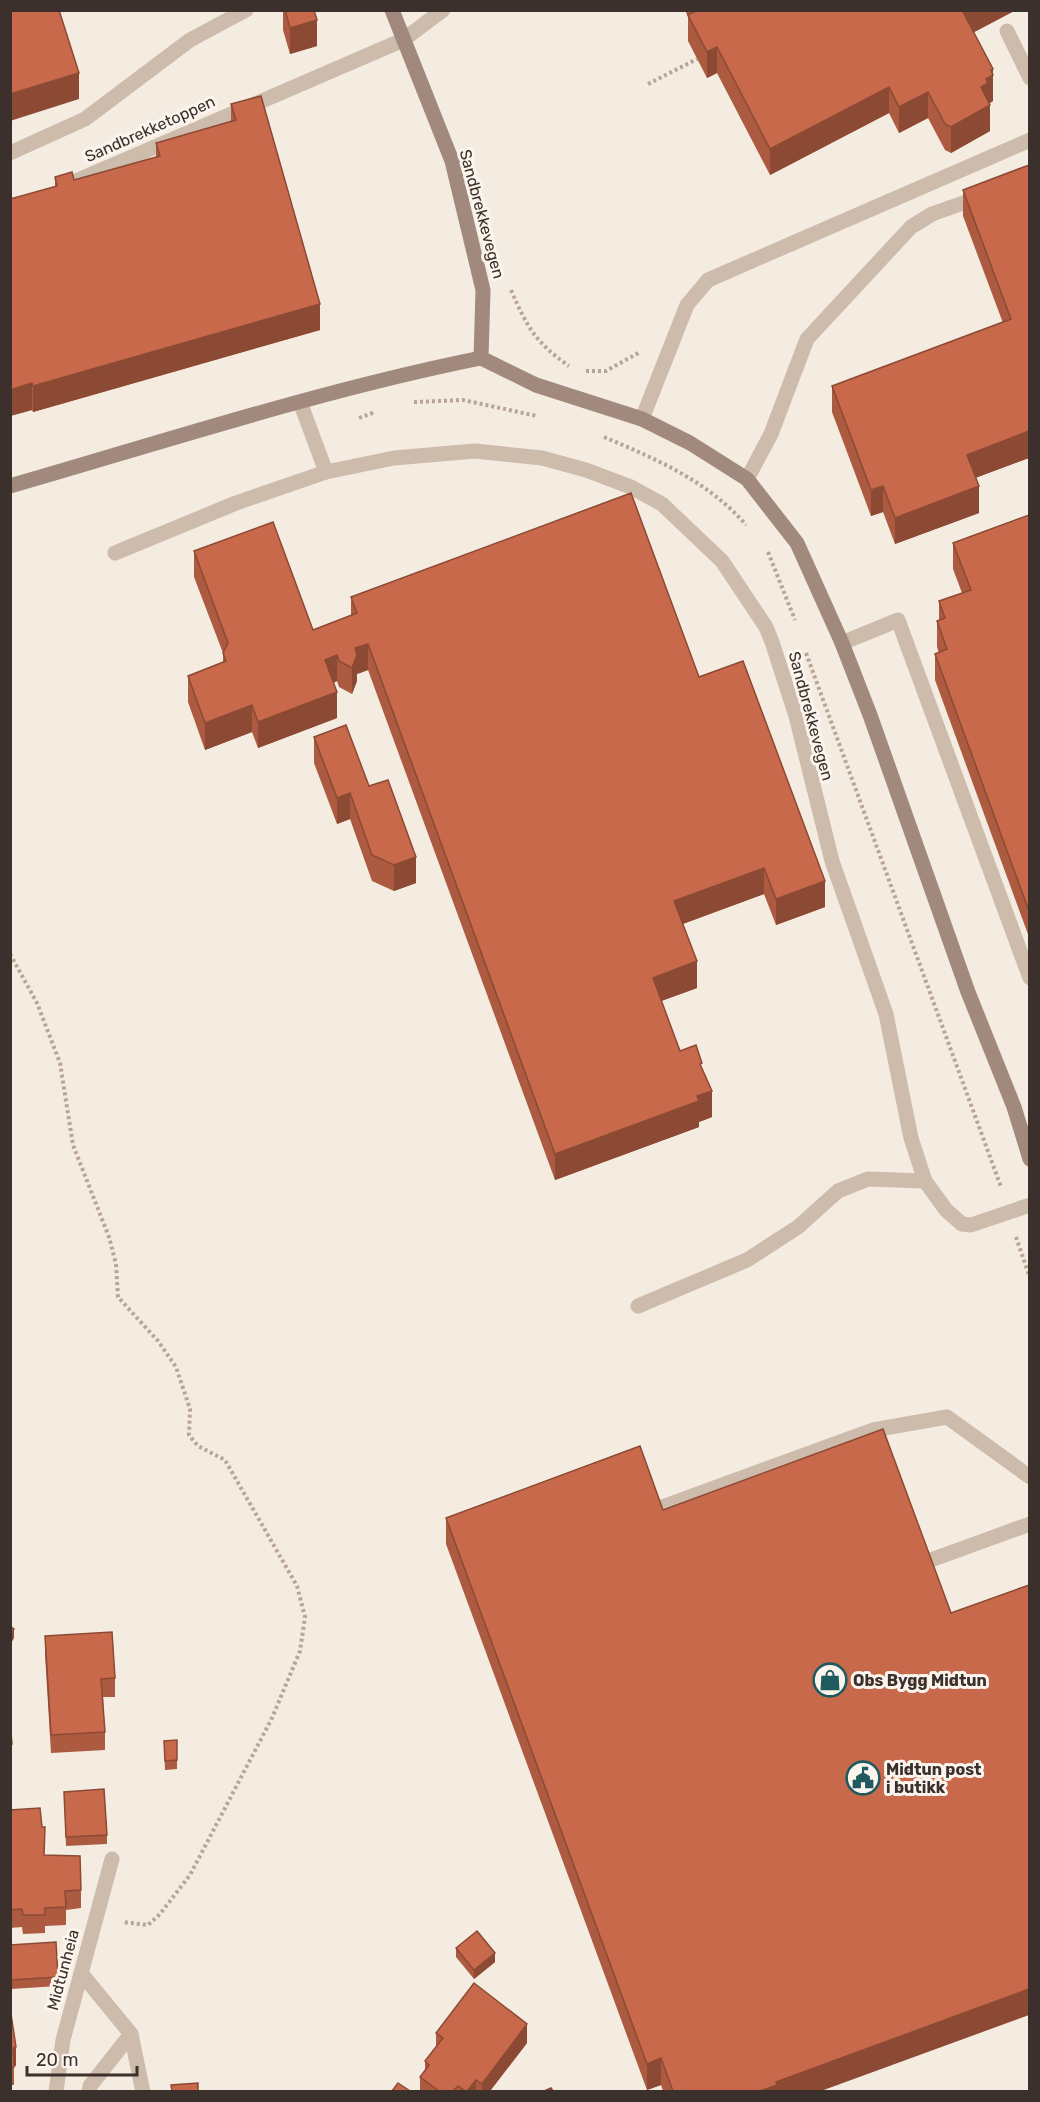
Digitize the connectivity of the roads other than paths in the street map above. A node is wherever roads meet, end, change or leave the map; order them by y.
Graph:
1 (246, 10) edge
2 (392, 10) edge
3 (443, 10) edge
4 (1007, 31) dead end
5 (403, 40) junction
6 (1029, 78) edge
7 (1029, 140) edge
8 (10, 153) edge
9 (54, 189) edge
10 (997, 190) edge
11 (481, 358) junction
12 (300, 402) junction
13 (642, 419) junction
14 (326, 472) junction
15 (747, 479) junction
16 (10, 486) edge
17 (115, 553) dead end
18 (842, 643) junction
19 (1029, 978) edge
20 (1029, 1159) edge
21 (925, 1181) junction
22 (1029, 1205) edge
23 (638, 1306) dead end
24 (1029, 1477) edge
25 (654, 1510) edge
26 (1029, 1524) edge
27 (928, 1561) edge
28 (112, 1859) dead end
29 (81, 1973) junction
30 (131, 2034) junction
31 (56, 2091) edge
32 (89, 2091) edge
33 (143, 2091) edge

1 - 8 street
2 - 5 street, Sandbrekkevegen
3 - 5 street, Sandbrekketoppen
4 - 6 street
5 - 9 street, Sandbrekketoppen
5 - 11 street, Sandbrekkevegen
7 - 13 street
10 - 15 street
11 - 12 street
11 - 13 street
12 - 14 street
12 - 16 street
13 - 15 street
14 - 17 street
14 - 21 street, Sandbrekkevegen
15 - 18 street
18 - 19 street
18 - 20 street
21 - 22 street, Sandbrekkevegen
21 - 23 street
24 - 25 street
26 - 27 street
28 - 29 street, Midtunheia
29 - 30 street
29 - 31 street, Midtunheia
30 - 32 street
30 - 33 street

